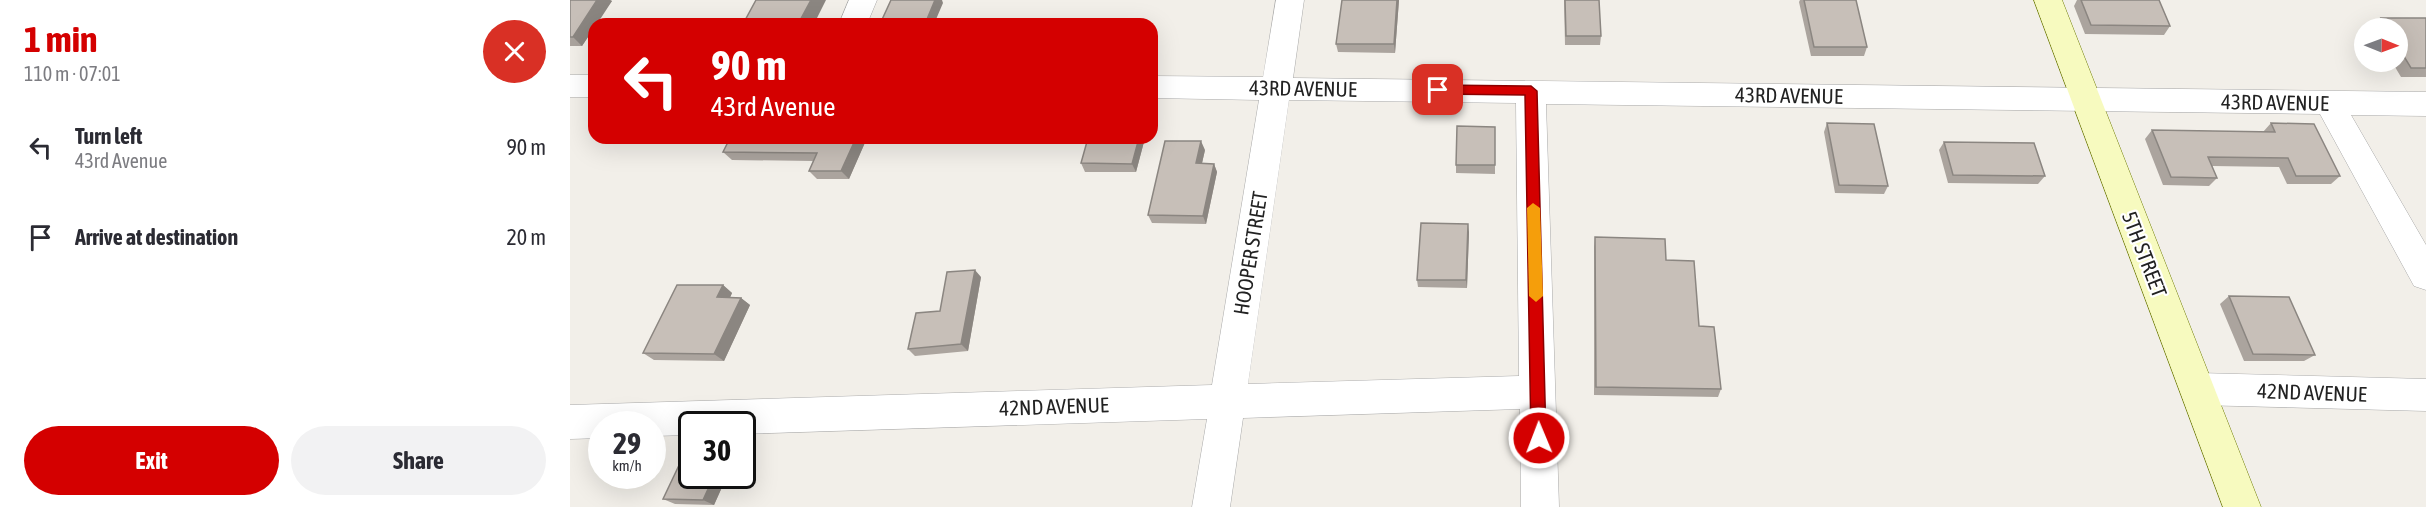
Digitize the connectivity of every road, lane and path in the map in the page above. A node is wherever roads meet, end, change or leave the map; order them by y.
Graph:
1 (863, 0) edge
2 (1290, 0) edge
3 (2048, 0) edge
4 (856, 18) edge
5 (570, 86) edge
6 (588, 86) edge
7 (1158, 87) edge
8 (1276, 88) junction
9 (1531, 91) junction
10 (2085, 100) junction
11 (2329, 103) junction
12 (2426, 104) edge
13 (2426, 276) edge
14 (2198, 389) junction
15 (1538, 392) junction
16 (2426, 395) edge
17 (1227, 400) junction
18 (570, 422) edge
19 (1211, 507) edge
20 (1540, 507) edge
21 (2242, 507) edge

1 - 4 street
2 - 8 street, HOOPER STREET
3 - 10 street, 5TH STREET
5 - 6 street
7 - 8 street, 43RD AVENUE
8 - 9 street, 43RD AVENUE
8 - 17 street, HOOPER STREET
9 - 10 street, 43RD AVENUE
9 - 15 street
10 - 11 street, 43RD AVENUE
10 - 14 street, 5TH STREET
11 - 12 street, 43RD AVENUE
11 - 13 street
14 - 16 street, 42ND AVENUE
14 - 21 street, 5TH STREET
15 - 17 street, 42ND AVENUE
15 - 20 street
17 - 18 street, 42ND AVENUE
17 - 19 street, HOOPER STREET

